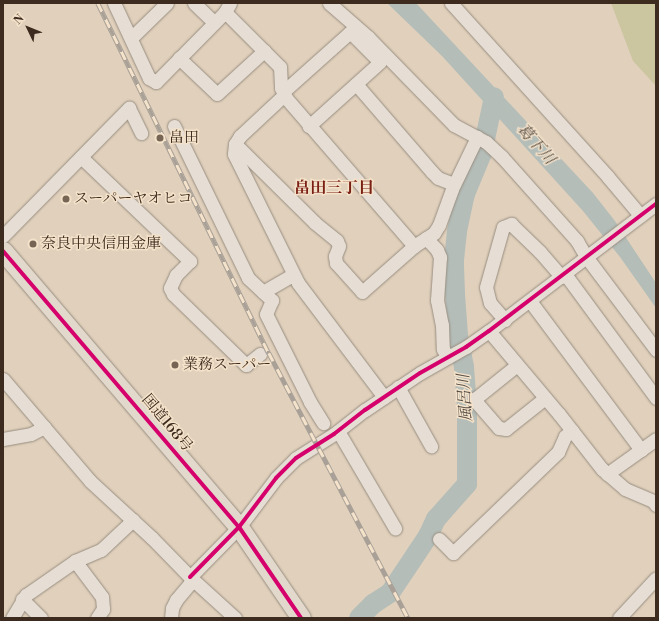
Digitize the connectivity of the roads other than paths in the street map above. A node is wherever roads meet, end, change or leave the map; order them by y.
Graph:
1 (114, 3) edge
2 (166, 3) edge
3 (194, 3) edge
4 (329, 3) edge
5 (451, 3) edge
6 (227, 7) edge
7 (214, 22) junction
8 (131, 38) junction
9 (264, 51) junction
10 (179, 58) junction
11 (356, 84) junction
12 (283, 94) junction
13 (174, 126) dead end
14 (309, 126) junction
15 (141, 133) dead end
16 (477, 137) junction
17 (235, 144) junction
18 (81, 157) junction
19 (454, 184) junction
20 (656, 204) edge
21 (640, 216) junction
22 (3, 236) edge
23 (426, 238) junction
24 (414, 246) junction
25 (3, 251) edge
26 (587, 258) junction
27 (293, 274) junction
28 (563, 276) junction
29 (263, 292) junction
30 (530, 301) junction
31 (505, 320) junction
32 (489, 331) junction
33 (656, 350) edge
34 (260, 354) dead end
35 (447, 357) junction
36 (518, 365) junction
37 (3, 379) edge
38 (398, 387) junction
39 (384, 397) junction
40 (545, 398) junction
41 (656, 398) edge
42 (323, 423) dead end
43 (44, 427) junction
44 (338, 431) junction
45 (572, 431) junction
46 (3, 439) edge
47 (656, 439) edge
48 (431, 446) dead end
49 (641, 450) junction
50 (607, 474) junction
51 (655, 502) edge
52 (133, 520) junction
53 (238, 526) junction
54 (395, 528) dead end
55 (439, 539) dead end
56 (75, 561) junction
57 (656, 578) edge
58 (191, 579) junction
59 (22, 599) junction
60 (12, 618) edge
61 (41, 618) edge
62 (97, 618) edge
63 (171, 618) edge
64 (235, 618) edge
65 (301, 618) edge
66 (619, 618) edge

1 - 8 street
2 - 8 street
3 - 7 street
4 - 16 street
5 - 21 street
6 - 7 street
6 - 9 street
7 - 10 street
8 - 10 street
9 - 10 street
9 - 12 street
11 - 12 street
11 - 14 street
11 - 19 street
12 - 14 street
12 - 17 street
13 - 29 street
14 - 24 street
15 - 18 street
16 - 19 street
16 - 26 street
17 - 24 street
17 - 27 street
18 - 22 street
18 - 34 street
19 - 23 street
20 - 21 street
21 - 26 street
23 - 24 street
23 - 35 street
25 - 53 highway, 国道168号
26 - 28 street
26 - 33 street
27 - 29 street
27 - 39 street
28 - 30 street
28 - 31 street
28 - 41 street
29 - 42 street
30 - 31 street
30 - 49 street
31 - 32 street
32 - 35 street
32 - 36 street
35 - 38 street
36 - 40 street
36 - 40 street
37 - 43 street
38 - 39 street
38 - 48 street
39 - 44 street
40 - 45 street
43 - 46 street
43 - 52 street
44 - 53 street
44 - 54 street
45 - 50 street
45 - 55 street
47 - 49 street
49 - 50 street
50 - 51 street
52 - 56 street
52 - 58 street
53 - 58 street
53 - 65 highway, 国道168号
56 - 59 street
56 - 62 street
57 - 66 street
58 - 63 street
58 - 64 street
59 - 60 street
59 - 61 street

